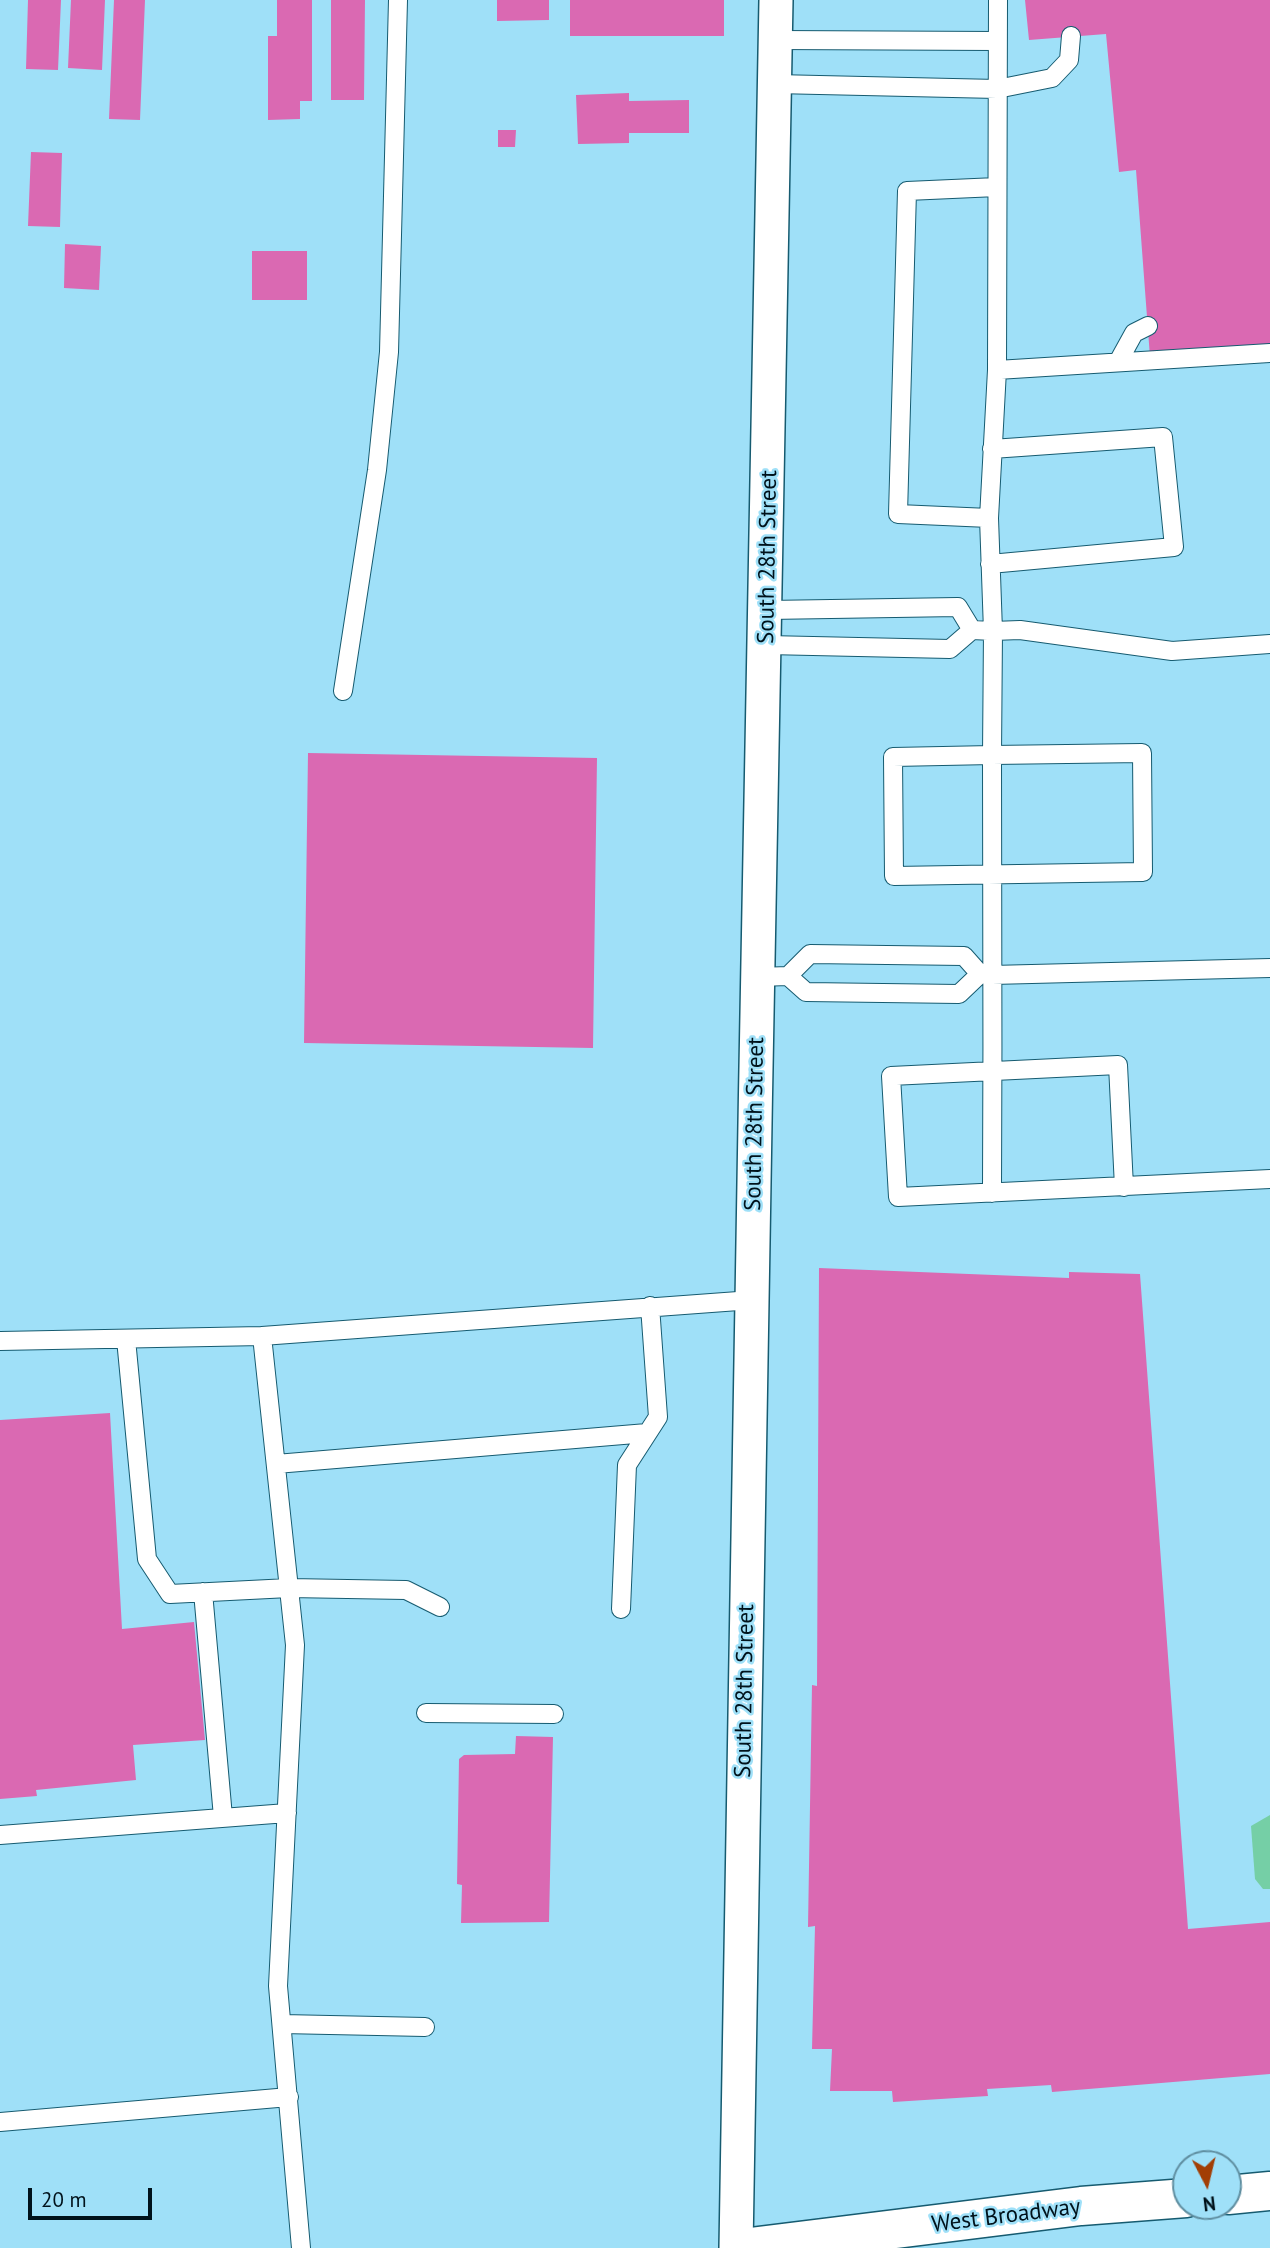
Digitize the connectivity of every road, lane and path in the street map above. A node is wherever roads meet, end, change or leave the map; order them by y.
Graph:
1 (398, 0) edge
2 (776, 0) edge
3 (998, 0) edge
4 (1071, 37) dead end
5 (776, 40) junction
6 (997, 41) junction
7 (775, 84) junction
8 (997, 89) junction
9 (997, 187) junction
10 (1148, 326) dead end
11 (1270, 353) edge
12 (1118, 362) junction
13 (997, 370) junction
14 (992, 449) junction
15 (989, 518) junction
16 (990, 564) junction
17 (768, 610) junction
18 (972, 630) junction
19 (993, 631) junction
20 (767, 645) junction
21 (1270, 645) edge
22 (343, 691) dead end
23 (992, 755) junction
24 (992, 877) junction
25 (1270, 968) edge
26 (986, 974) junction
27 (773, 976) junction
28 (993, 1070) junction
29 (1270, 1179) edge
30 (1124, 1187) junction
31 (992, 1193) junction
32 (752, 1300) junction
33 (650, 1306) junction
34 (262, 1336) junction
35 (126, 1339) junction
36 (0, 1342) edge
37 (647, 1433) junction
38 (276, 1464) junction
39 (289, 1588) junction
40 (203, 1592) junction
41 (440, 1607) dead end
42 (621, 1609) dead end
43 (426, 1713) dead end
44 (554, 1714) dead end
45 (288, 1813) junction
46 (223, 1817) junction
47 (0, 1835) edge
48 (282, 2024) junction
49 (425, 2027) dead end
50 (289, 2097) junction
51 (0, 2122) edge
52 (1270, 2191) edge
53 (1242, 2194) edge
54 (1172, 2199) edge
55 (301, 2248) edge
56 (736, 2248) edge
57 (742, 2248) edge

1 - 22 lane
2 - 5 street, South 28th Street
3 - 6 lane
4 - 8 lane
5 - 6 lane
5 - 7 street, South 28th Street
6 - 8 lane
7 - 8 lane
7 - 17 street, South 28th Street
8 - 9 lane
9 - 13 lane
9 - 15 lane
10 - 12 lane
11 - 12 lane
12 - 13 lane
13 - 14 lane
14 - 15 lane
14 - 16 lane
15 - 16 lane
16 - 19 lane
17 - 18 lane
17 - 20 street, South 28th Street
18 - 19 lane
18 - 20 lane
19 - 21 lane
19 - 23 lane
20 - 27 street, South 28th Street
23 - 24 lane
23 - 24 lane
23 - 24 lane
24 - 26 lane
25 - 26 lane
26 - 27 lane
26 - 27 lane
26 - 28 lane
27 - 32 street, South 28th Street
28 - 30 lane
28 - 31 lane
28 - 31 lane
29 - 30 lane
30 - 31 lane
32 - 33 lane
32 - 56 street, South 28th Street
33 - 34 lane
33 - 37 lane
34 - 35 lane
34 - 38 lane
35 - 36 lane
35 - 40 lane
37 - 38 lane
37 - 42 lane
38 - 39 lane
39 - 40 lane
39 - 41 lane
39 - 45 lane
40 - 46 lane
43 - 44 lane
45 - 46 lane
45 - 48 lane
46 - 47 lane
48 - 49 lane
48 - 50 lane
50 - 51 lane
50 - 55 lane
52 - 53 street
54 - 57 street, West Broadway

